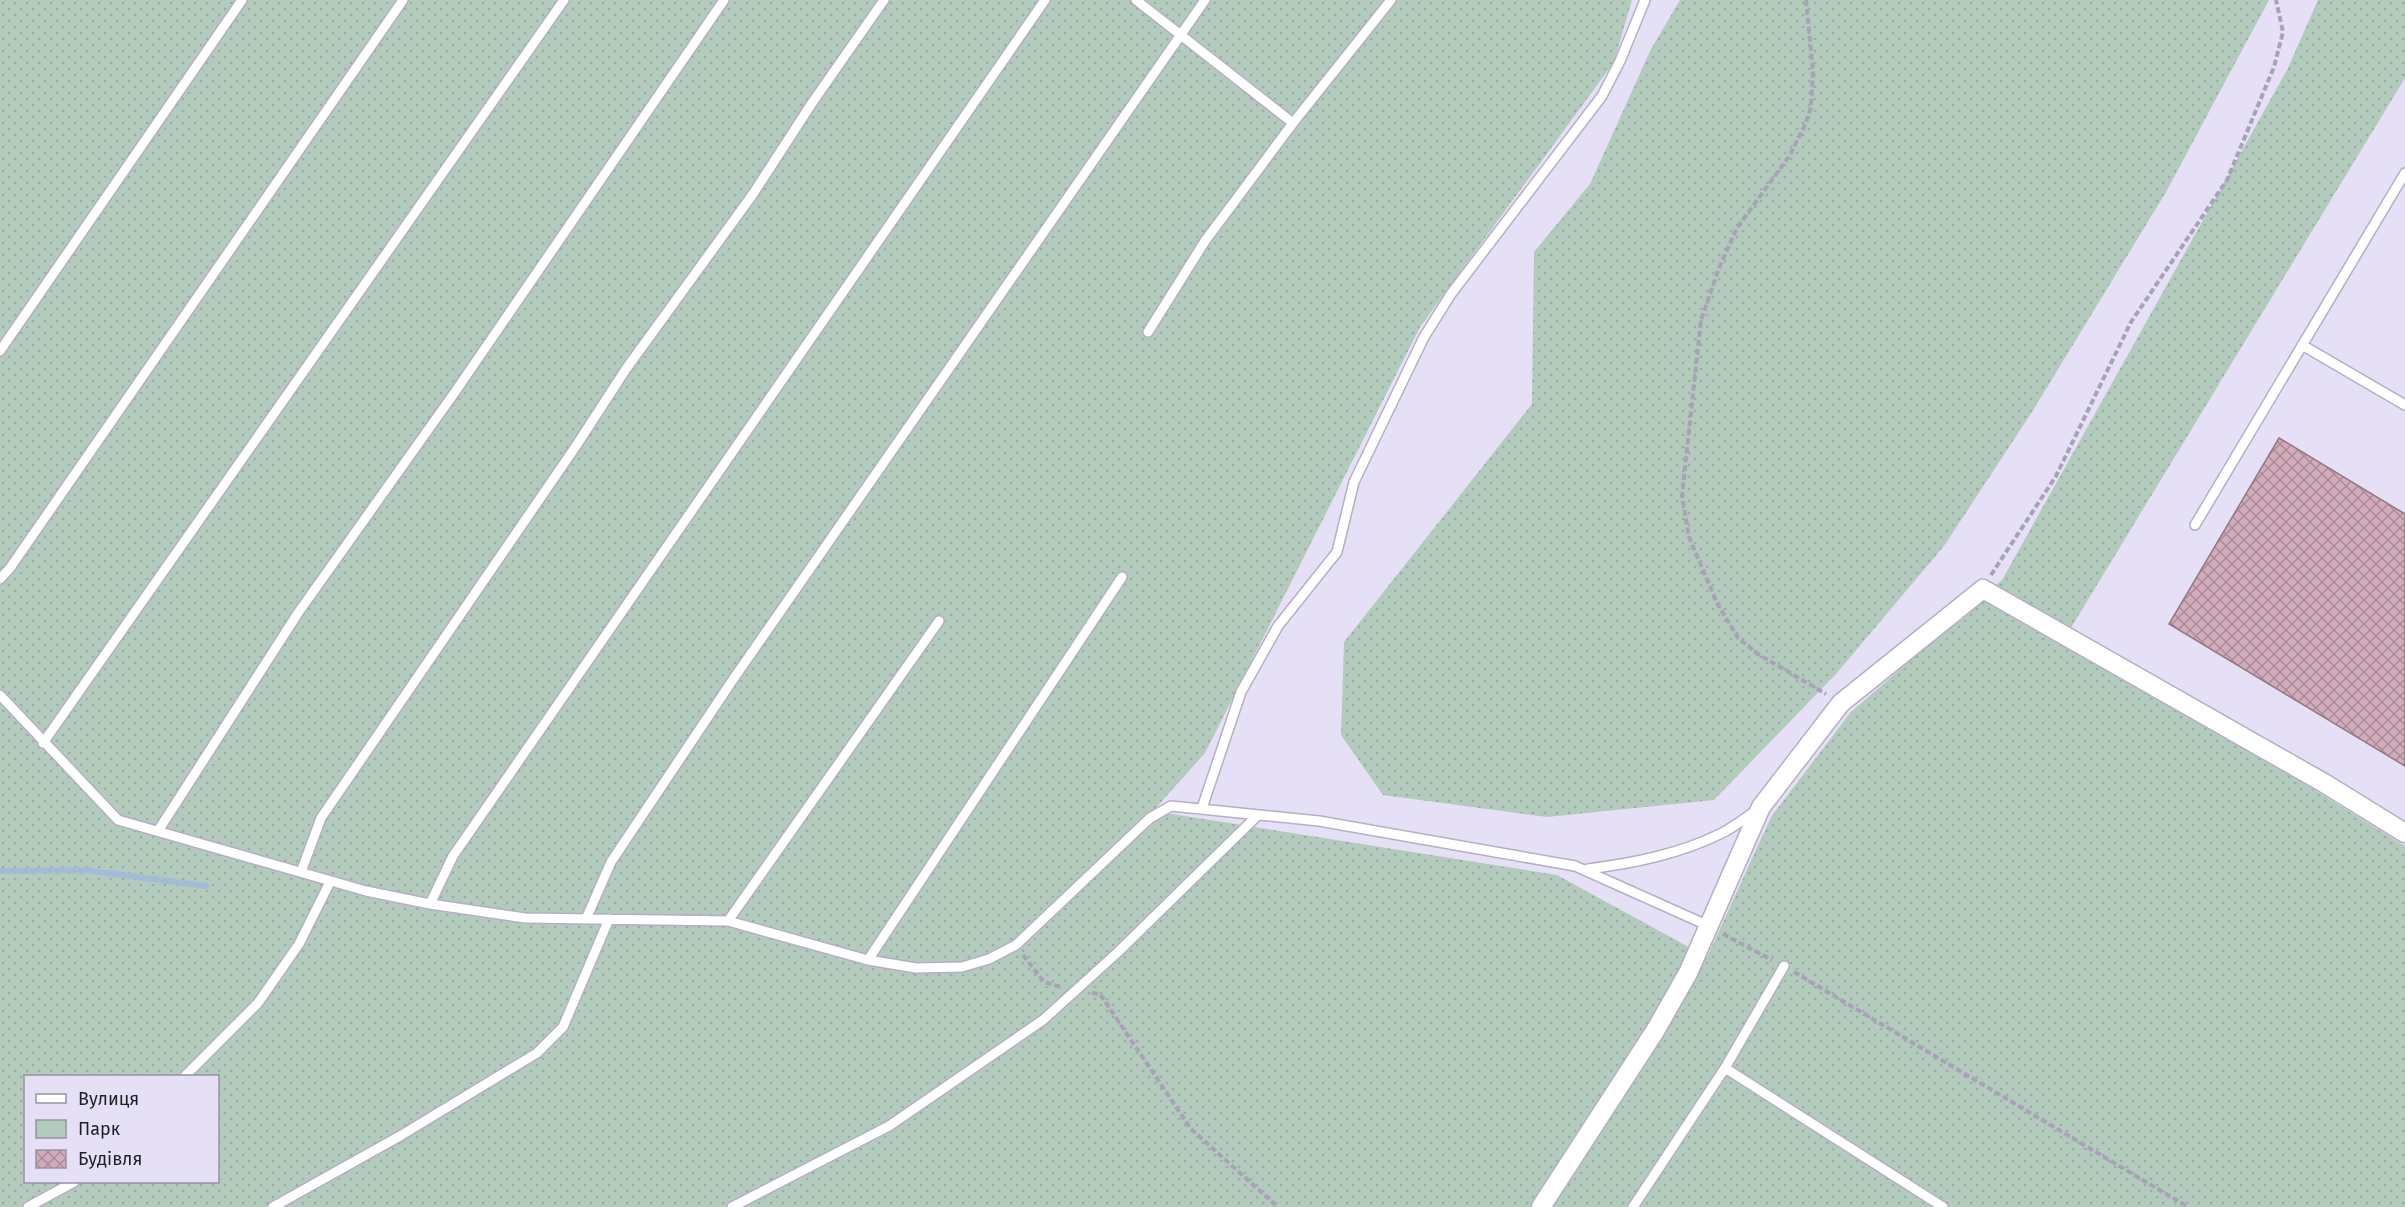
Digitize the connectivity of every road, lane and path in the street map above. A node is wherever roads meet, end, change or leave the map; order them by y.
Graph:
1 (242, 0) edge
2 (403, 0) edge
3 (564, 0) edge
4 (724, 0) edge
5 (884, 0) edge
6 (1045, 0) edge
7 (1136, 0) edge
8 (1205, 0) edge
9 (1392, 0) edge
10 (1645, 0) edge
11 (1806, 0) edge
12 (2276, 0) edge
13 (1180, 36) junction
14 (1293, 123) junction
15 (2405, 173) edge
16 (1148, 332) dead end
17 (2302, 345) junction
18 (0, 351) edge
19 (2405, 405) edge
20 (2195, 525) dead end
21 (1122, 577) dead end
22 (0, 579) edge
23 (1983, 589) junction
24 (939, 621) dead end
25 (0, 696) edge
26 (1841, 702) junction
27 (44, 743) junction
28 (1761, 807) junction
29 (1202, 808) junction
30 (1258, 815) junction
31 (158, 831) junction
32 (2405, 833) edge
33 (1585, 869) junction
34 (301, 872) junction
35 (330, 882) junction
36 (430, 903) junction
37 (586, 919) junction
38 (609, 919) junction
39 (728, 921) junction
40 (1710, 926) junction
41 (1016, 945) junction
42 (868, 960) junction
43 (1784, 966) junction
44 (1074, 991) junction
45 (1725, 1068) junction
46 (187, 1075) edge
47 (72, 1183) edge
48 (28, 1207) edge
49 (273, 1207) edge
50 (732, 1207) edge
51 (1278, 1207) edge
52 (1542, 1207) edge
53 (1634, 1207) edge
54 (1943, 1207) edge
55 (2188, 1207) edge

1 - 18 lane
2 - 22 lane
3 - 27 lane
4 - 31 lane
5 - 34 lane
6 - 36 lane
7 - 13 lane
8 - 13 lane
9 - 14 lane
10 - 29 lane
11 - 26 path
12 - 23 path
13 - 14 lane
13 - 37 lane
14 - 16 lane
15 - 17 lane
17 - 19 lane
17 - 20 lane
21 - 42 lane
23 - 26 street
23 - 32 street
24 - 39 lane
25 - 27 lane
26 - 28 street
27 - 31 lane
28 - 33 lane
28 - 40 street
29 - 30 lane
29 - 41 lane
30 - 33 lane
30 - 44 lane
31 - 34 lane
33 - 40 lane
34 - 35 lane
35 - 36 lane
35 - 46 lane
36 - 37 lane
37 - 38 lane
38 - 39 lane
38 - 49 lane
39 - 42 lane
40 - 43 path
40 - 52 street
41 - 42 lane
41 - 44 path
43 - 45 lane
43 - 55 path
44 - 50 lane
44 - 51 path
45 - 53 lane
45 - 54 lane
47 - 48 lane

